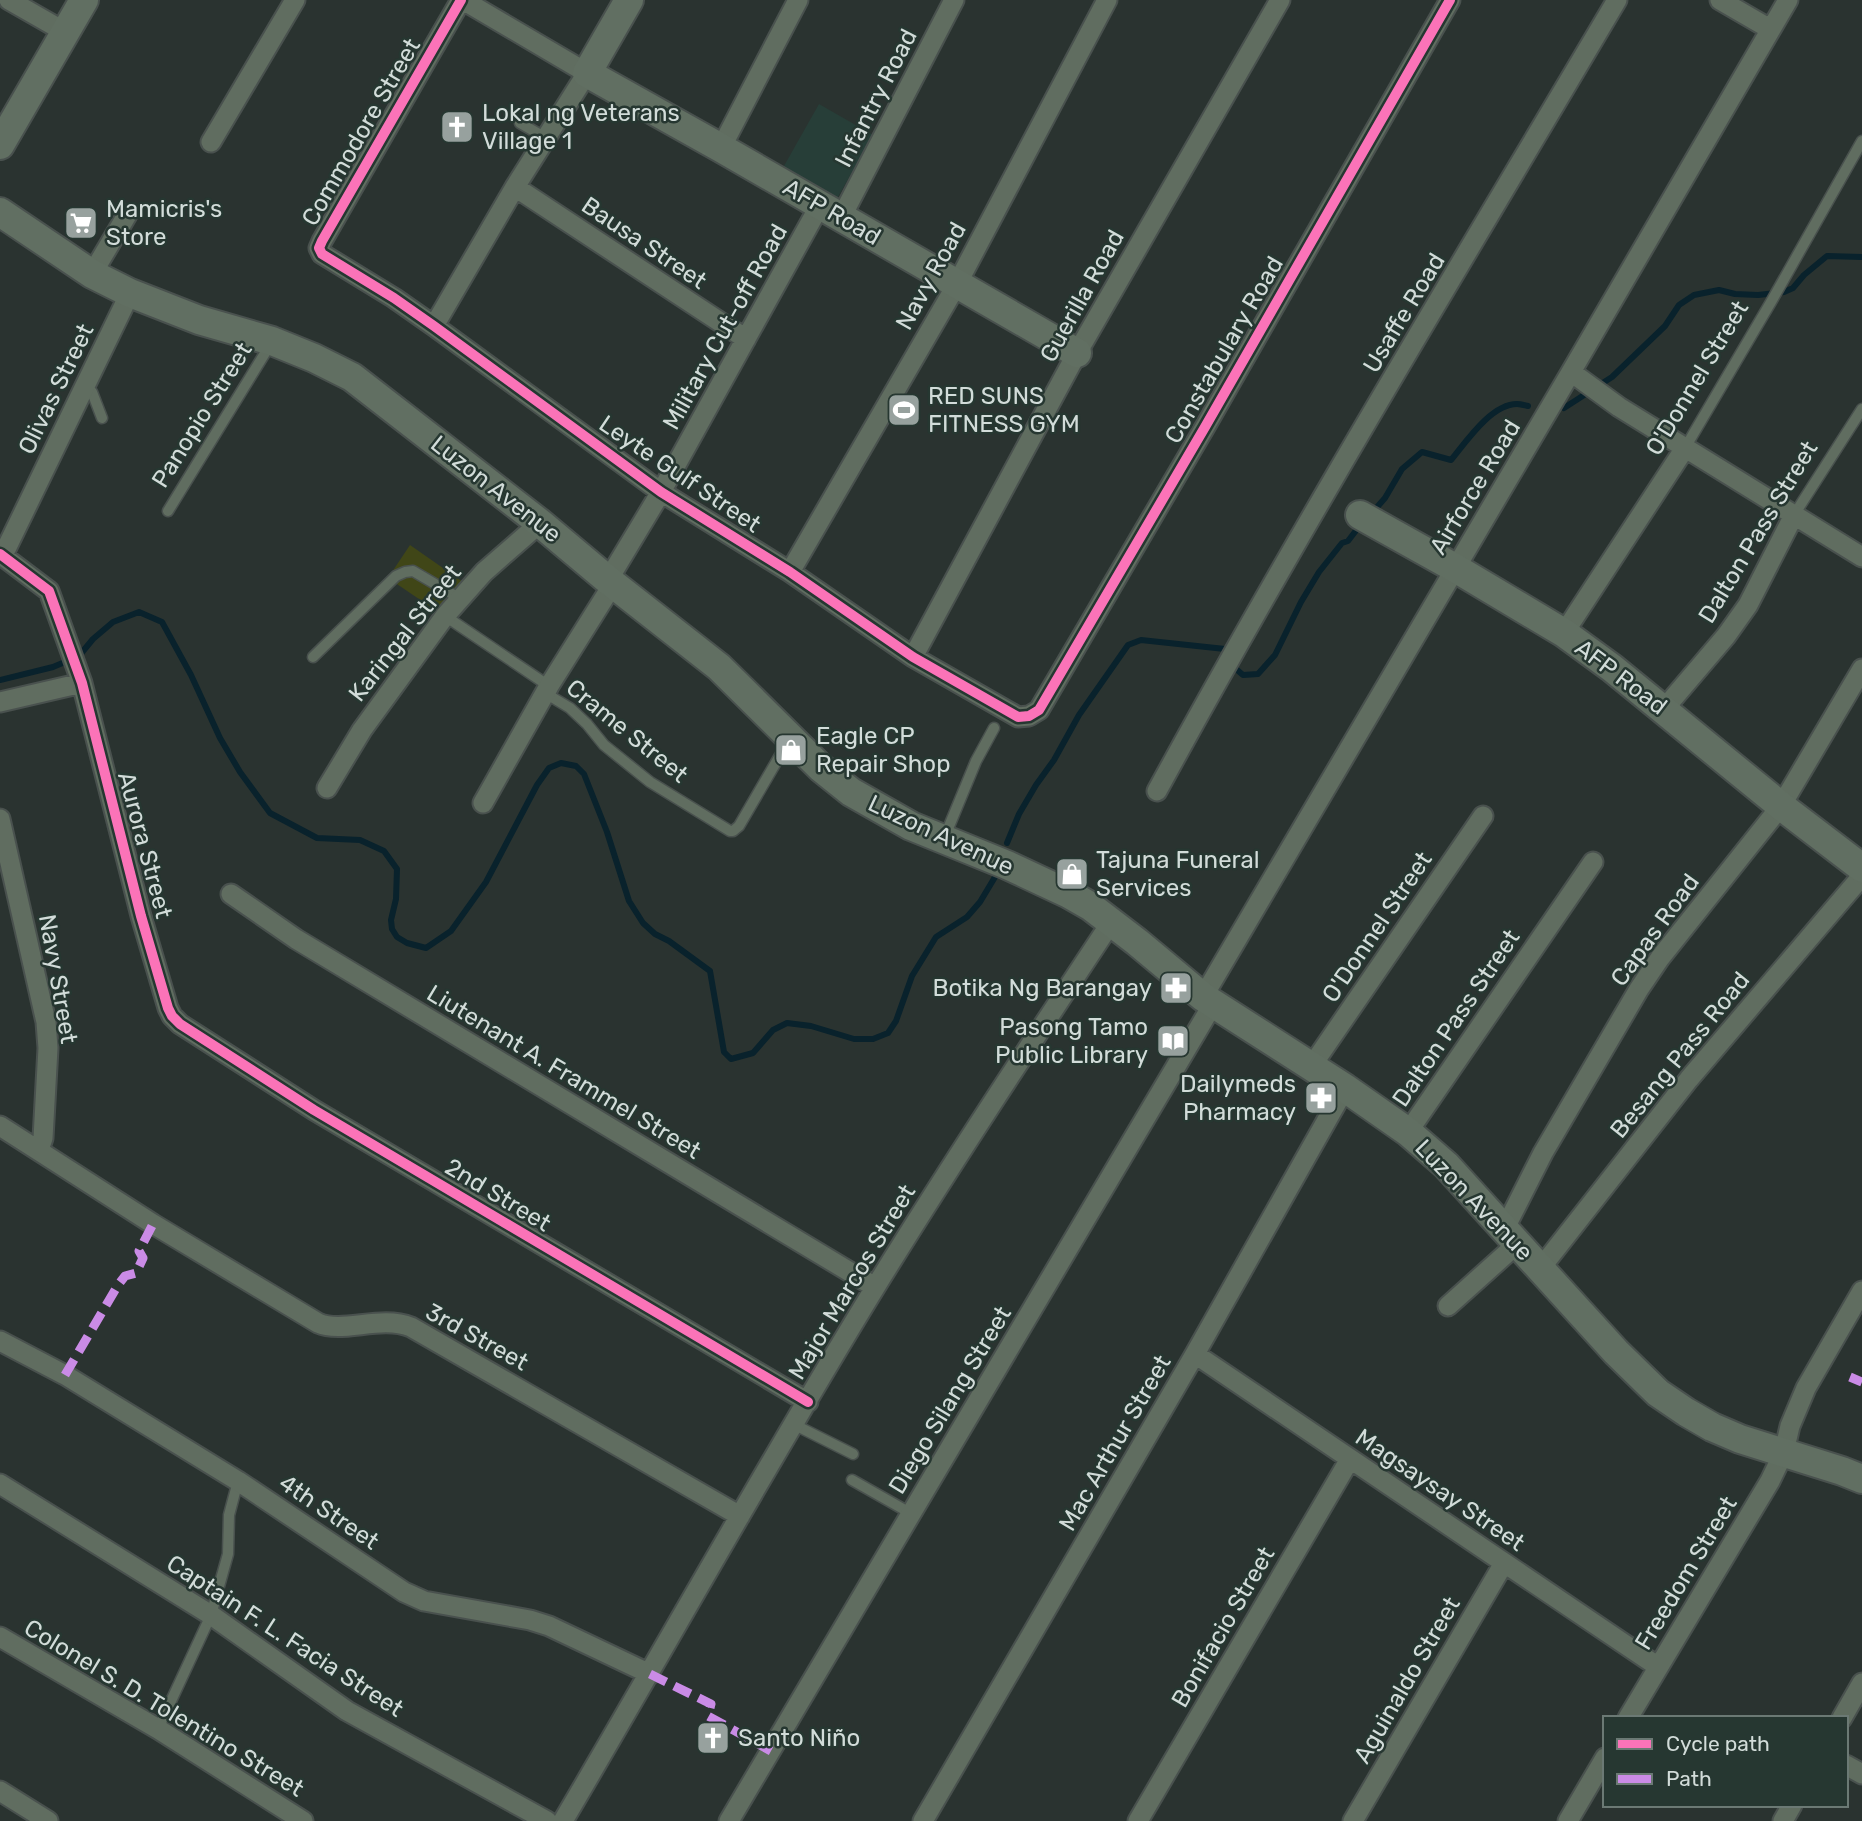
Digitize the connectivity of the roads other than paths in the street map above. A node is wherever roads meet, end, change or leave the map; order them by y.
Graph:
1 (9, 0) edge
2 (84, 0) edge
3 (295, 0) edge
4 (462, 0) edge
5 (629, 0) edge
6 (798, 0) edge
7 (954, 0) edge
8 (1107, 0) edge
9 (1280, 0) edge
10 (1450, 0) edge
11 (1617, 0) edge
12 (1720, 0) edge
13 (1788, 0) edge
14 (1770, 30) junction
15 (65, 33) junction
16 (587, 73) junction
17 (520, 123) dead end
18 (546, 138) junction
19 (1862, 141) edge
20 (211, 142) dead end
21 (0, 145) edge
22 (720, 148) junction
23 (515, 187) junction
24 (831, 211) junction
25 (0, 212) edge
26 (127, 215) dead end
27 (319, 248) joint
28 (92, 274) junction
29 (957, 284) junction
30 (130, 293) junction
31 (434, 326) junction
32 (746, 340) junction
33 (272, 341) junction
34 (1077, 353) junction
35 (1578, 377) junction
36 (83, 387) junction
37 (1862, 409) edge
38 (102, 418) dead end
39 (1685, 448) junction
40 (661, 492) junction
41 (168, 511) dead end
42 (1794, 515) junction
43 (1360, 516) dead end
44 (540, 523) junction
45 (2, 556) edge
46 (1862, 557) edge
47 (1455, 568) junction
48 (790, 572) junction
49 (611, 582) junction
50 (459, 598) junction
51 (444, 616) junction
52 (1564, 633) junction
53 (313, 657) dead end
54 (914, 657) junction
55 (1862, 669) edge
56 (82, 683) junction
57 (547, 689) junction
58 (0, 702) edge
59 (1664, 709) junction
60 (1029, 716) joint
61 (994, 728) dead end
62 (790, 739) junction
63 (327, 788) dead end
64 (1157, 791) dead end
65 (483, 803) dead end
66 (1781, 806) junction
67 (1483, 816) dead end
68 (0, 819) edge
69 (943, 840) junction
70 (1592, 862) dead end
71 (1862, 868) edge
72 (1862, 876) edge
73 (231, 894) dead end
74 (1112, 922) junction
75 (1208, 1001) junction
76 (172, 1016) joint
77 (1311, 1067) junction
78 (1345, 1088) junction
79 (0, 1126) edge
80 (1408, 1132) junction
81 (39, 1150) junction
82 (1510, 1237) junction
83 (1539, 1269) junction
84 (875, 1287) junction
85 (1862, 1291) edge
86 (1448, 1306) dead end
87 (0, 1341) edge
88 (1195, 1354) junction
89 (808, 1402) junction
90 (795, 1424) junction
91 (1784, 1452) junction
92 (853, 1454) dead end
93 (1350, 1459) junction
94 (1862, 1479) edge
95 (852, 1480) dead end
96 (238, 1481) junction
97 (0, 1484) edge
98 (912, 1514) junction
99 (740, 1516) junction
100 (1504, 1563) junction
101 (211, 1615) junction
102 (0, 1637) edge
103 (1657, 1666) junction
104 (650, 1674) junction
105 (1862, 1683) edge
106 (1629, 1716) edge
107 (1843, 1716) edge
108 (158, 1729) junction
109 (1603, 1761) edge
110 (0, 1791) edge
111 (48, 1821) edge
112 (303, 1821) edge
113 (547, 1821) edge
114 (563, 1821) edge
115 (729, 1821) edge
116 (923, 1821) edge
117 (1138, 1821) edge
118 (1353, 1821) edge
119 (1568, 1821) edge

1 - 15 street
2 - 15 main road
3 - 20 street
4 - 16 street
4 - 27 street, Commodore Street
5 - 16 main road
6 - 22 street
7 - 24 street, Infantry Road
8 - 29 street, Navy Road
9 - 34 street, Guerilla Road
10 - 60 street, Constabulary Road
11 - 64 street, Usaffe Road
12 - 14 street
13 - 14 street, Airforce Road
14 - 35 street, Airforce Road
15 - 21 main road
16 - 18 street
16 - 22 main road, AFP Road
17 - 18 lane
18 - 23 street
19 - 39 lane, O'Donnel Street
22 - 24 main road, AFP Road
23 - 31 street
23 - 32 street, Bausa Street
24 - 29 main road, AFP Road
24 - 32 street, Military Cut-off Road
25 - 28 main road, Luzon Avenue
26 - 28 street
27 - 31 street, Leyte Gulf Street
28 - 30 main road, Luzon Avenue
29 - 34 main road, AFP Road
29 - 48 street, Navy Road
30 - 33 main road, Luzon Avenue
30 - 36 street, Olivas Street
31 - 40 street, Leyte Gulf Street
32 - 40 street, Military Cut-off Road
33 - 41 lane, Panopio Street
33 - 44 main road, Luzon Avenue
34 - 54 street, Guerilla Road
35 - 39 street
35 - 47 street, Airforce Road
36 - 38 lane
36 - 45 street, Olivas Street
37 - 42 lane, Dalton Pass Street
39 - 42 street
39 - 52 street, O'Donnel Street
40 - 48 street, Leyte Gulf Street
40 - 49 street, Military Cut-off Road
42 - 46 street
42 - 59 street, Dalton Pass Street
43 - 47 main road, AFP Road
44 - 49 main road, Luzon Avenue
44 - 50 street, Karingal Street
45 - 56 street, Olivas Street
47 - 52 main road, AFP Road
47 - 75 street, Airforce Road
48 - 54 street, Leyte Gulf Street
49 - 57 street, Military Cut-off Road
49 - 62 main road, Luzon Avenue
50 - 51 street, Karingal Street
50 - 53 lane
51 - 57 lane
51 - 63 street, Karingal Street
52 - 59 main road, AFP Road
54 - 60 street, Leyte Gulf Street
55 - 66 street, Capas Road
56 - 58 street
56 - 76 street, Aurora Street
57 - 62 lane, Crame Street
57 - 65 street, Military Cut-off Road
59 - 66 main road, AFP Road
61 - 69 lane
62 - 69 main road, Luzon Avenue
66 - 71 main road, AFP Road
66 - 82 street, Capas Road
67 - 77 street, O'Donnel Street
68 - 81 street, Navy Street
69 - 74 main road, Luzon Avenue
70 - 80 street, Dalton Pass Street
72 - 83 street, Besang Pass Road
73 - 84 street, Liutenant A. Frammel Street
74 - 75 main road, Luzon Avenue
74 - 84 street, Major Marcos Street
75 - 77 main road, Luzon Avenue
75 - 98 street, Diego Silang Street
76 - 89 street, 2nd Street
77 - 78 main road, Luzon Avenue
78 - 80 main road, Luzon Avenue
78 - 88 street, Mac Arthur Street
79 - 81 street, 3rd Street
80 - 82 main road, Luzon Avenue
81 - 99 street, 3rd Street
82 - 83 main road, Luzon Avenue
82 - 86 street
83 - 91 main road, Luzon Avenue
84 - 89 street, Major Marcos Street
85 - 91 street, Freedom Street
87 - 96 street, 4th Street
88 - 93 street, Magsaysay Street
88 - 116 street, Mac Arthur Street
89 - 90 street, Major Marcos Street
90 - 92 lane
90 - 99 street, Major Marcos Street
91 - 94 main road, Luzon Avenue
91 - 103 street, Freedom Street
93 - 100 street, Magsaysay Street
93 - 117 street, Bonifacio Street
95 - 98 lane
96 - 101 lane
96 - 104 street, 4th Street
97 - 101 street, Captain F. L. Facia Street
98 - 115 street, Diego Silang Street
99 - 104 street, Major Marcos Street
100 - 103 street, Magsaysay Street
100 - 118 street, Aguinaldo Street
101 - 108 lane
101 - 113 street, Captain F. L. Facia Street
102 - 108 street, Colonel S. D. Tolentino Street
103 - 106 street, Freedom Street
104 - 114 street, Major Marcos Street
105 - 107 street
108 - 112 street, Colonel S. D. Tolentino Street
109 - 119 street
110 - 111 street

